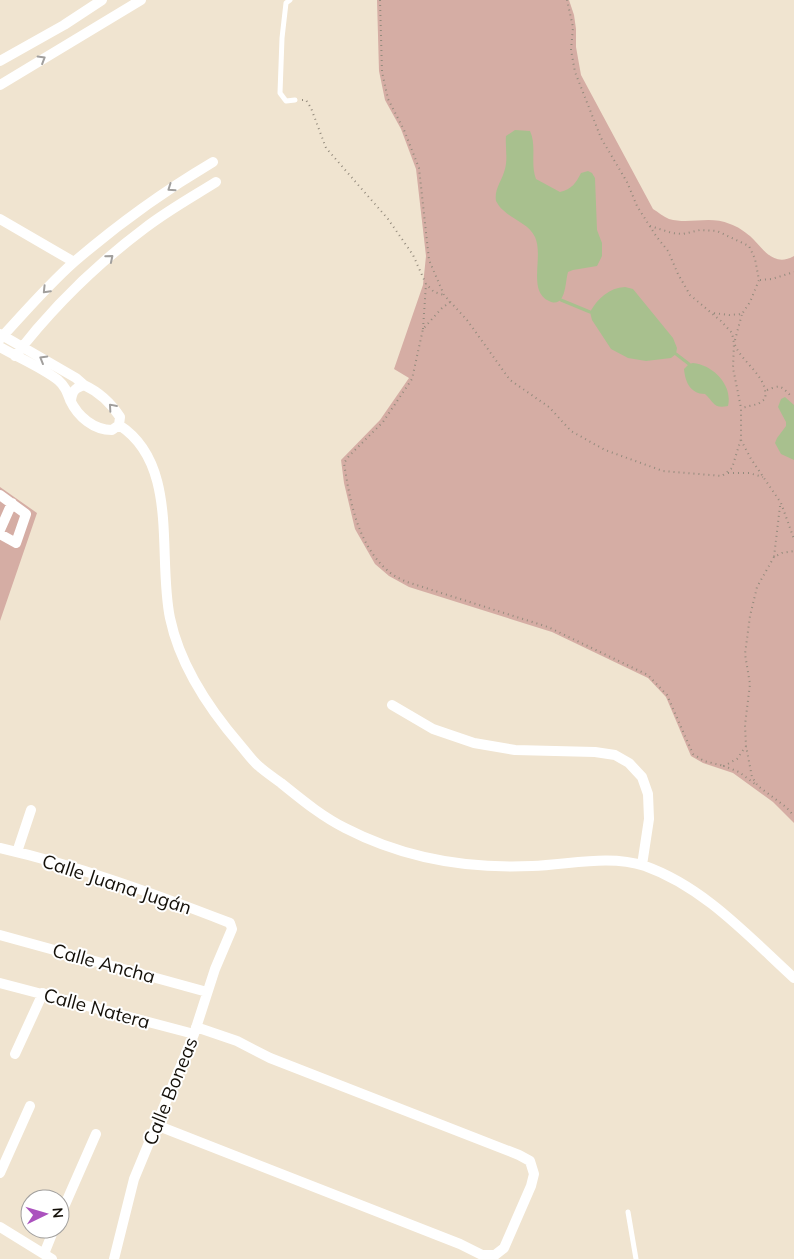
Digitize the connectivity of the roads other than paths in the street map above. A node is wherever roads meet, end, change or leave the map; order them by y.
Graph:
1 (102, 0) edge
2 (141, 0) edge
3 (290, 0) edge
4 (64, 25) junction
5 (72, 40) junction
6 (0, 61) edge
7 (0, 85) edge
8 (295, 100) road end
9 (213, 162) dead end
10 (216, 182) dead end
11 (136, 213) junction
12 (0, 219) edge
13 (145, 228) junction
14 (74, 262) junction
15 (1, 336) edge
16 (0, 347) edge
17 (22, 347) junction
18 (15, 356) junction
19 (84, 385) junction
20 (71, 401) junction
21 (119, 425) junction
22 (0, 495) edge
23 (12, 503) junction
24 (0, 530) edge
25 (0, 534) edge
26 (392, 705) dead end
27 (31, 810) dead end
28 (0, 848) edge
29 (17, 852) junction
30 (642, 866) junction
31 (232, 926) joint
32 (0, 935) edge
33 (794, 978) edge
34 (0, 983) edge
35 (207, 992) junction
36 (43, 994) junction
37 (195, 1030) junction
38 (16, 1054) dead end
39 (30, 1106) dead end
40 (156, 1125) junction
41 (96, 1134) dead end
42 (0, 1173) edge
43 (70, 1193) edge
44 (628, 1212) dead end
45 (0, 1227) edge
46 (52, 1239) edge
47 (48, 1256) edge
48 (114, 1259) edge
49 (636, 1259) edge

1 - 4 street
2 - 5 street
3 - 8 lane
4 - 5 street
4 - 6 street
7 -> 5 street
9 -> 11 street
10 - 13 street
11 - 13 street
11 - 14 street
12 - 14 street
17 -> 13 street
14 -> 15 street
15 - 17 street
16 - 18 street
17 - 18 street
19 -> 17 street
18 - 20 street
19 - 20 street
21 -> 19 street
20 - 21 street
21 - 30 street
22 - 23 street
23 - 24 street
23 - 25 street
26 - 30 street
27 - 29 street
28 - 29 street, Calle Juana Jugán
29 - 31 street, Calle Juana Jugán
30 - 33 street
31 - 35 street, Calle Boneas
32 - 35 street, Calle Ancha
34 - 36 street, Calle Natera
35 - 37 street, Calle Boneas
36 - 37 street, Calle Natera
36 - 38 street
37 - 40 street, Calle Boneas
37 - 40 street, Calle Natera
39 - 42 street
40 - 48 street, Calle Boneas
41 - 43 street
44 - 49 lane
45 - 47 street
46 - 47 street

